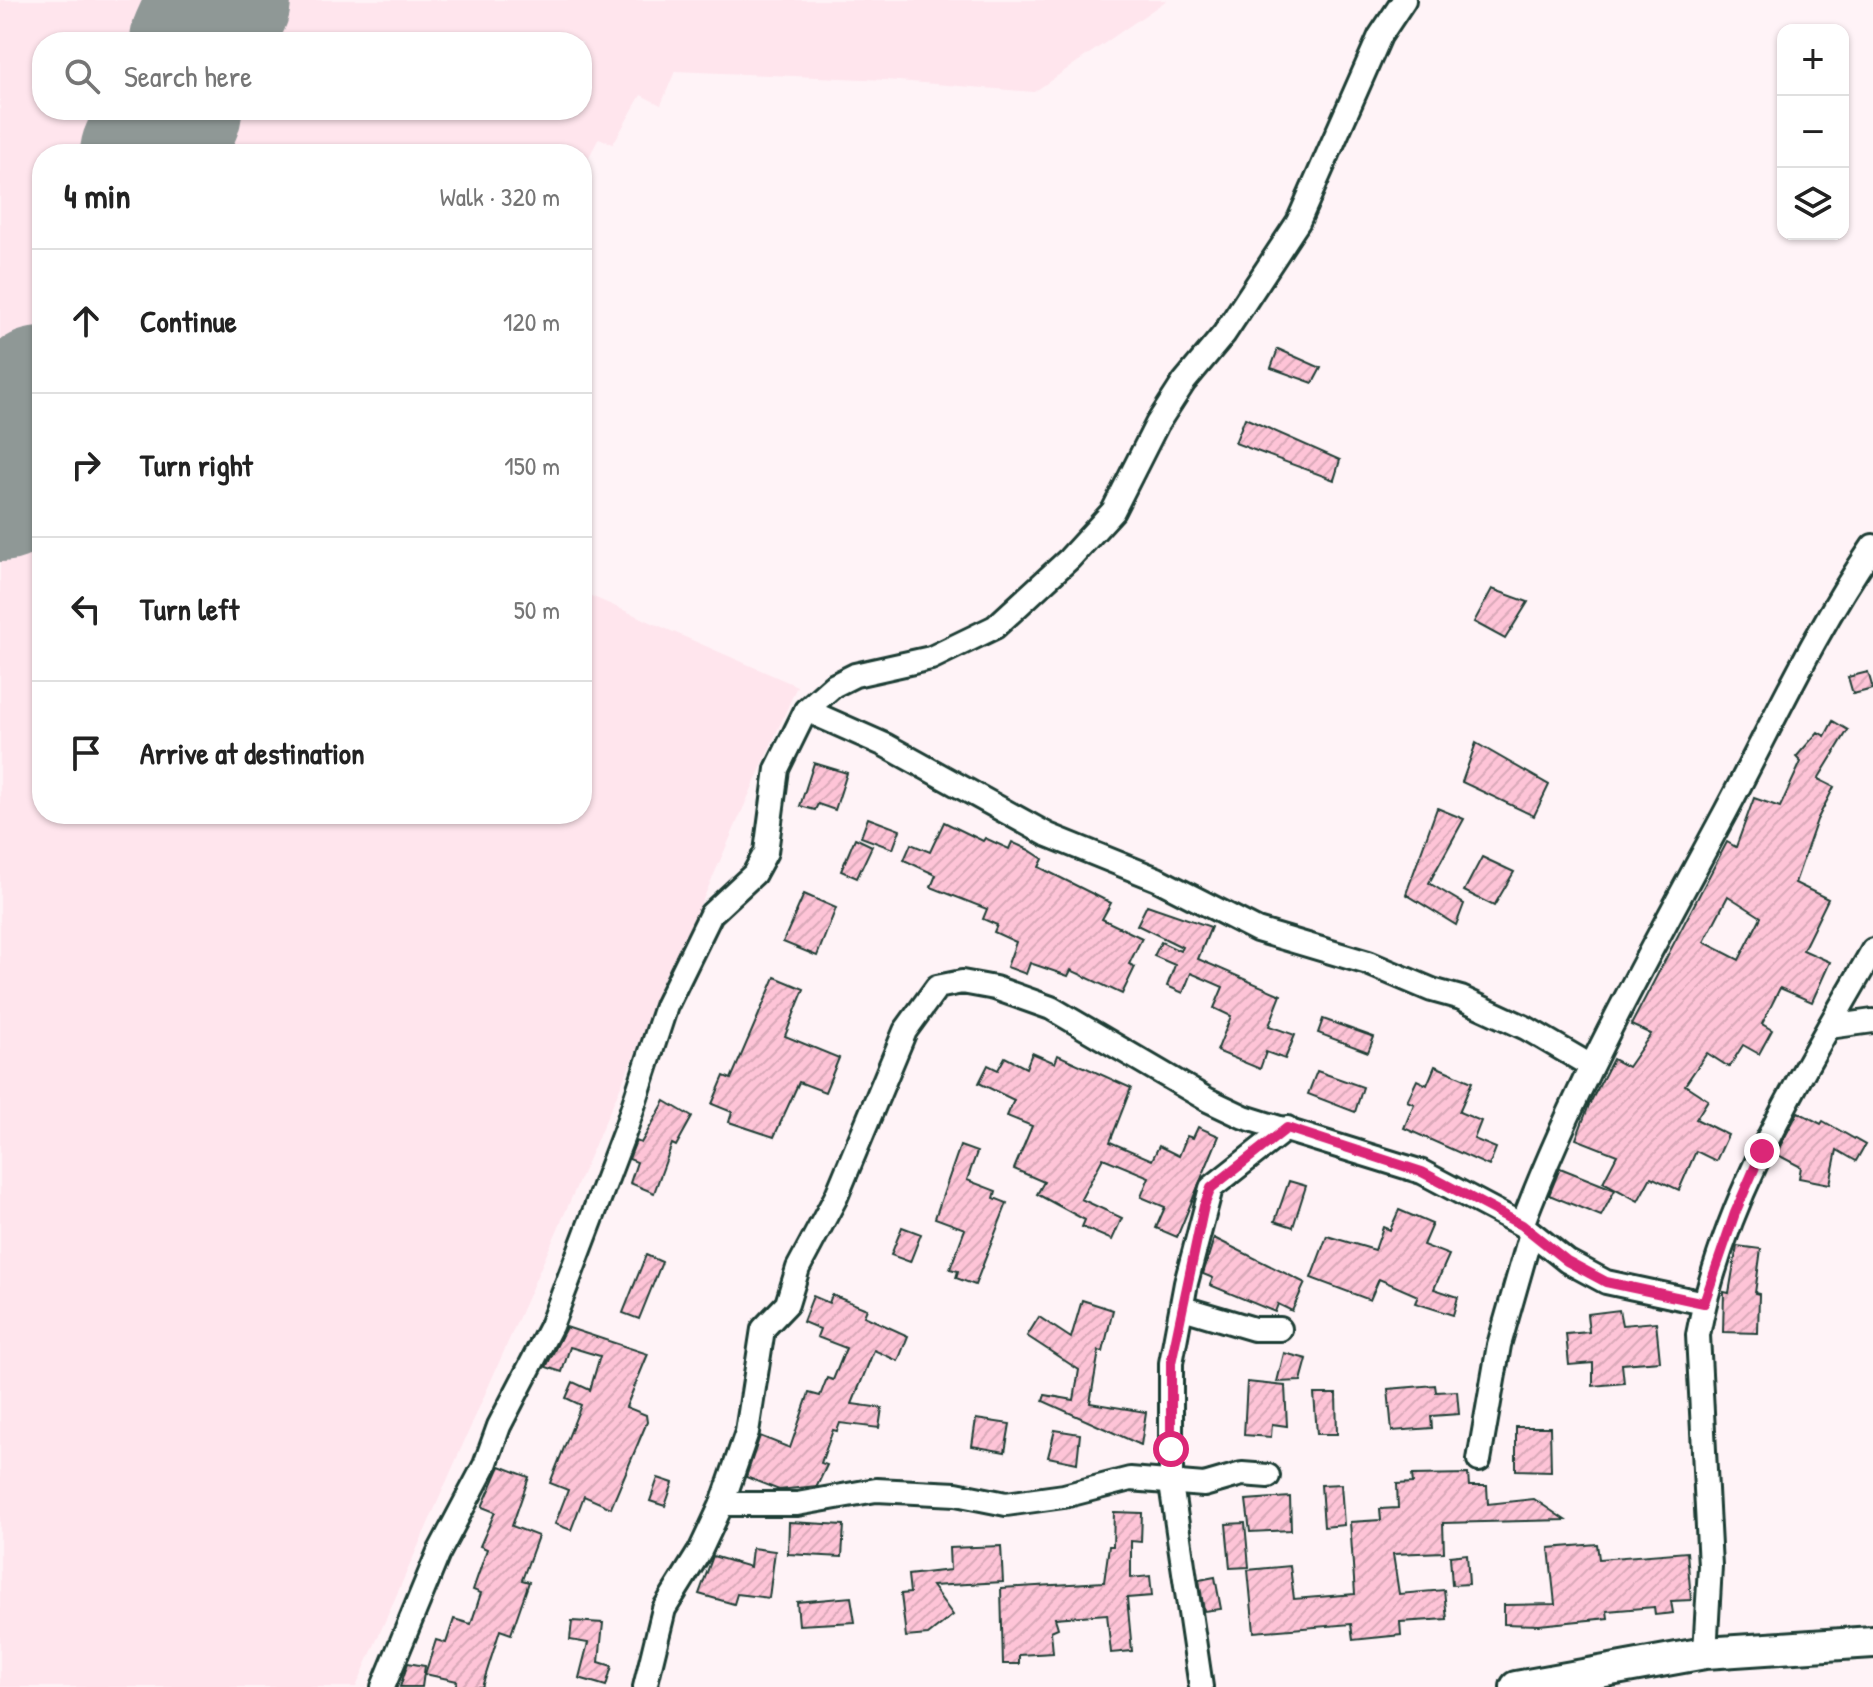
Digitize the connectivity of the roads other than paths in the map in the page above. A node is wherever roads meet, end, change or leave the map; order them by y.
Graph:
1 (1404, 0) edge
2 (1873, 546) edge
3 (806, 710) junction
4 (1873, 950) edge
5 (1873, 1021) edge
6 (1829, 1027) junction
7 (1591, 1066) junction
8 (1287, 1128) junction
9 (1526, 1229) junction
10 (1704, 1303) junction
11 (1183, 1308) junction
12 (1280, 1329) dead end
13 (1479, 1460) dead end
14 (1268, 1476) dead end
15 (1171, 1484) junction
16 (722, 1504) junction
17 (1873, 1642) edge
18 (1705, 1653) junction
19 (383, 1687) edge
20 (645, 1687) edge
21 (1201, 1687) edge
22 (1516, 1687) edge

1 - 3 street
2 - 7 street
3 - 7 street
3 - 19 street
4 - 6 street
5 - 6 street
6 - 10 street
7 - 9 street
8 - 9 street
8 - 11 street
8 - 16 street
9 - 10 street
9 - 13 street
10 - 18 street
11 - 12 street
11 - 15 street
14 - 15 street
15 - 16 street
15 - 21 street
16 - 20 street
17 - 18 main road
18 - 22 main road

